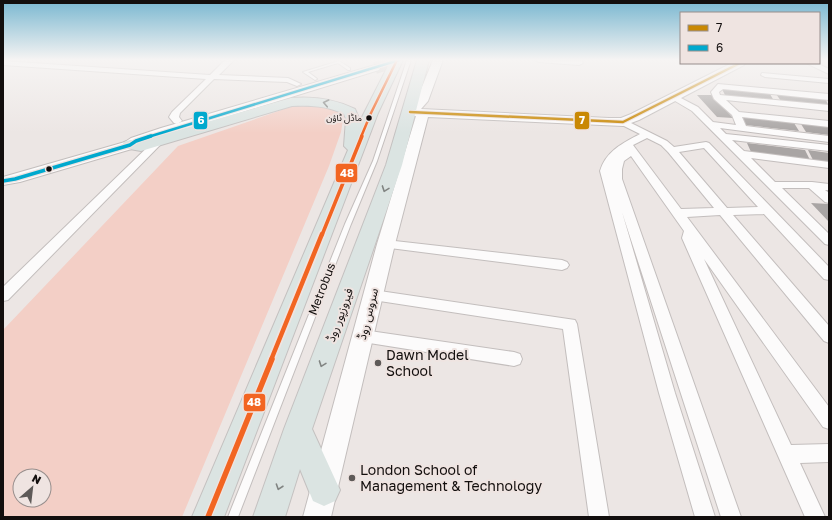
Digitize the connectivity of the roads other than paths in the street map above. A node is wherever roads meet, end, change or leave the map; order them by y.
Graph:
1 (205, 84) edge
2 (297, 84) edge
3 (312, 84) edge
4 (385, 84) edge
5 (401, 84) edge
6 (420, 84) edge
7 (429, 84) edge
8 (700, 84) edge
9 (718, 97) junction
10 (829, 97) edge
11 (674, 98) junction
12 (829, 108) edge
13 (416, 112) junction
14 (736, 114) junction
15 (177, 121) junction
16 (623, 122) junction
17 (710, 124) junction
18 (829, 124) edge
19 (743, 128) junction
20 (647, 134) junction
21 (721, 136) junction
22 (829, 139) edge
23 (160, 140) junction
24 (130, 145) junction
25 (829, 148) edge
26 (631, 149) junction
27 (672, 150) junction
28 (742, 154) junction
29 (829, 165) edge
30 (350, 166) junction
31 (6, 176) edge
32 (771, 185) junction
33 (812, 185) junction
34 (829, 187) edge
35 (829, 199) edge
36 (768, 210) junction
37 (723, 211) junction
38 (679, 213) junction
39 (694, 234) junction
40 (829, 241) edge
41 (386, 244) junction
42 (562, 265) dead end
43 (829, 275) edge
44 (3, 296) edge
45 (373, 296) junction
46 (362, 336) junction
47 (829, 337) edge
48 (514, 359) dead end
49 (829, 421) edge
50 (298, 429) junction
51 (829, 453) edge
52 (786, 454) junction
53 (320, 503) edge
54 (208, 517) edge
55 (233, 517) edge
56 (269, 517) edge
57 (599, 517) edge
58 (705, 517) edge
59 (731, 517) edge
60 (815, 517) edge

1 - 15 street
2 - 15 street
3 - 24 street
4 - 30 main road
5 - 55 lane, Metrobus
6 - 13 main road, فیروزپور روڈ
7 - 13 street, فیروزپور روڈ
8 - 11 street
9 - 10 street
9 - 12 street
9 - 14 street
11 - 16 street
11 - 17 street
13 - 16 street
13 - 41 street, سروس روڈ
13 -> 50 main road, فیروزپور روڈ
14 - 18 street
14 - 19 street
15 - 31 street
16 - 20 street
17 - 19 street
17 - 21 street
19 - 22 street
20 - 26 street
20 - 27 street
21 - 25 street
21 - 28 street
23 - 24 main road
30 -> 23 main road
23 - 44 street
24 - 31 street
26 - 38 street
26 - 58 street
26 - 59 street
27 - 36 street
27 - 37 street
28 - 29 street
28 - 32 street
30 - 54 main road
32 - 33 street
32 - 40 street
33 - 34 street
33 - 35 street
36 - 37 street
36 - 43 street
37 - 38 street
37 - 47 street
38 - 39 street
39 - 49 street
39 - 52 street
41 - 42 street
41 - 45 street, سروس روڈ
45 - 46 street, سروس روڈ
45 - 57 street
46 - 48 street
46 - 53 street, سروس روڈ
50 - 53 main road
50 -> 56 main road, فیروزپور روڈ
51 - 52 street
52 - 60 street

